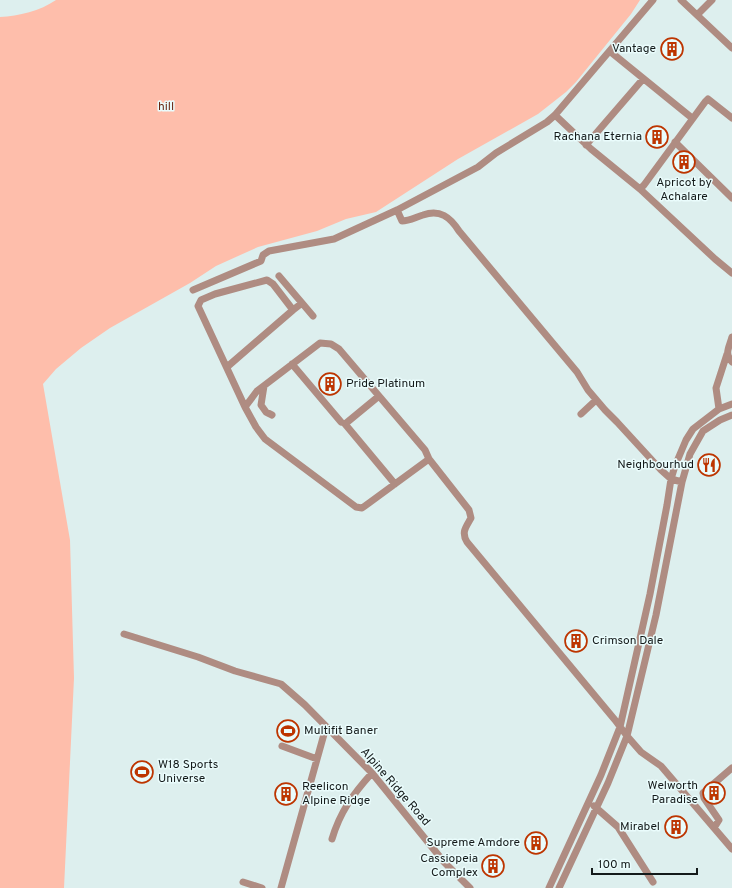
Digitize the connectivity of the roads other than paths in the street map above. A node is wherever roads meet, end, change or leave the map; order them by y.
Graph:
1 (653, 0) edge
2 (658, 0) edge
3 (681, 0) edge
4 (712, 0) edge
5 (697, 15) junction
6 (732, 48) edge
7 (612, 53) junction
8 (643, 79) junction
9 (556, 114) junction
10 (692, 118) junction
11 (732, 118) edge
12 (675, 142) junction
13 (586, 145) junction
14 (640, 189) junction
15 (732, 198) edge
16 (397, 210) junction
17 (732, 273) edge
18 (279, 276) dead end
19 (193, 290) dead end
20 (302, 303) junction
21 (293, 310) junction
22 (313, 316) dead end
23 (732, 337) edge
24 (727, 354) junction
25 (732, 362) edge
26 (292, 364) junction
27 (227, 367) junction
28 (264, 386) junction
29 (379, 396) junction
30 (596, 400) junction
31 (732, 404) edge
32 (245, 407) junction
33 (719, 409) junction
34 (581, 414) dead end
35 (272, 415) dead end
36 (732, 415) edge
37 (341, 422) dead end
38 (429, 459) junction
39 (671, 479) junction
40 (682, 482) junction
41 (395, 484) junction
42 (124, 634) dead end
43 (326, 727) junction
44 (620, 727) junction
45 (627, 736) junction
46 (282, 746) dead end
47 (317, 759) junction
48 (732, 768) edge
49 (372, 773) junction
50 (588, 802) junction
51 (596, 807) junction
52 (714, 828) junction
53 (332, 839) dead end
54 (732, 848) edge
55 (243, 882) dead end
56 (653, 882) dead end
57 (262, 888) edge
58 (281, 888) edge
59 (470, 888) edge
60 (549, 888) edge
61 (560, 888) edge

1 - 9 street
2 - 7 street
3 - 5 street
4 - 5 street
5 - 6 street
7 - 8 street
7 - 9 street
8 - 10 street
8 - 13 street
9 - 13 street
9 - 16 street
10 - 11 street
10 - 12 street
12 - 14 street
12 - 15 street
13 - 14 street
14 - 17 street
16 - 19 street
16 - 30 street
18 - 20 street
20 - 21 street
20 - 22 street
21 - 27 street
21 - 27 street
23 - 24 street
24 - 25 street
24 - 33 street
26 - 28 street
26 - 29 street
26 - 37 street
27 - 32 street
28 - 32 street
28 - 35 street
29 - 38 street
29 - 41 street
30 - 34 street
30 - 39 street
31 - 33 street
32 - 41 street
33 - 39 street
36 - 40 street
38 - 41 street
38 - 44 street
39 - 40 street
39 - 44 street
40 - 45 street
42 - 43 street, Alpine Ridge Road
43 - 47 street
43 - 49 street, Alpine Ridge Road
44 - 45 street
44 - 50 street
45 - 51 street
45 - 52 street
46 - 47 street
47 - 58 street
48 - 52 street
49 - 53 street
49 - 59 street, Alpine Ridge Road
50 - 51 street
50 - 60 street
51 - 56 street
51 - 61 street
52 - 54 street
55 - 57 street

